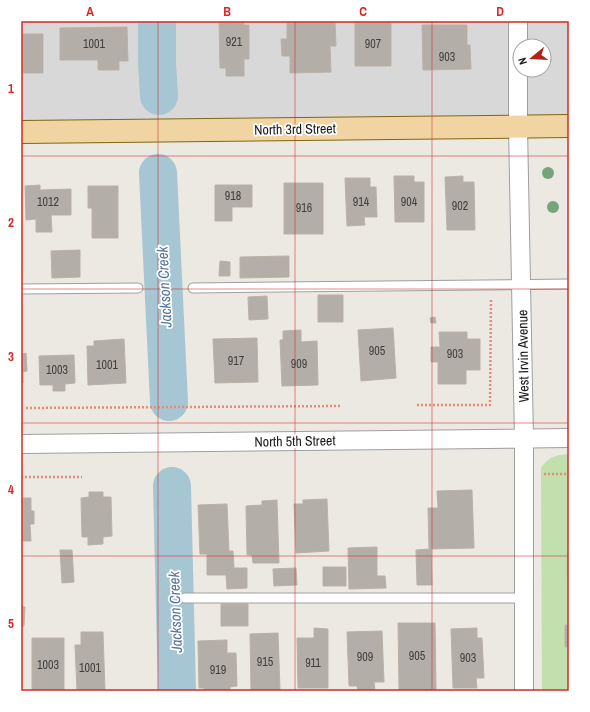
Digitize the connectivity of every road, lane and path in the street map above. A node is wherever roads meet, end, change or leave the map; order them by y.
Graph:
1 (518, 21) edge
2 (569, 126) edge
3 (518, 127) junction
4 (21, 132) edge
5 (491, 284) junction
6 (521, 284) junction
7 (569, 284) edge
8 (138, 288) dead end
9 (193, 288) dead end
10 (21, 289) edge
11 (416, 405) dead end
12 (342, 406) dead end
13 (26, 408) dead end
14 (569, 438) edge
15 (524, 439) junction
16 (21, 444) edge
17 (543, 474) dead end
18 (569, 474) edge
19 (21, 477) edge
20 (82, 477) dead end
21 (185, 598) dead end
22 (524, 598) junction
23 (524, 691) edge

1 - 3 street, West Irvin Avenue
2 - 3 main road, North 3rd Street
3 - 4 main road, North 3rd Street
3 - 6 street, West Irvin Avenue
5 - 6 lane
5 - 9 lane
5 - 11 path
6 - 7 lane
6 - 15 street, West Irvin Avenue
8 - 10 lane
12 - 13 path
14 - 15 street, North 5th Street
15 - 16 street, North 5th Street
15 - 22 street, West Irvin Avenue
17 - 18 path
19 - 20 path
21 - 22 lane
22 - 23 street, West Irvin Avenue

